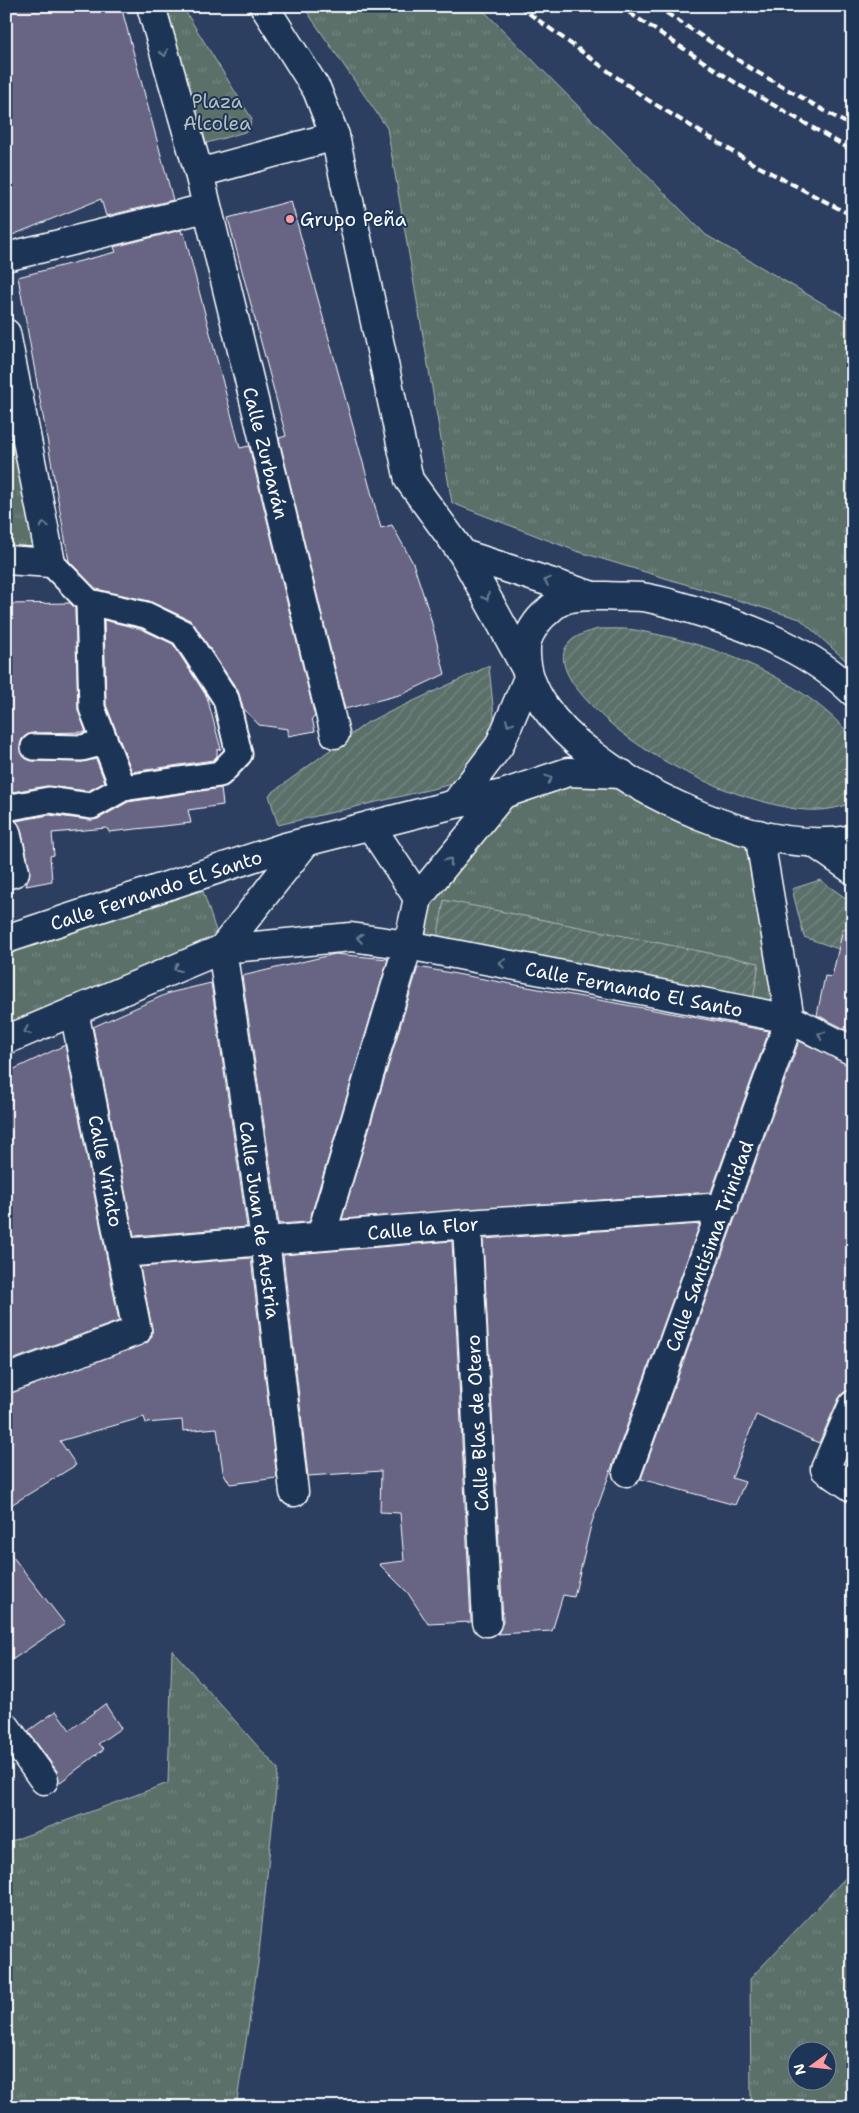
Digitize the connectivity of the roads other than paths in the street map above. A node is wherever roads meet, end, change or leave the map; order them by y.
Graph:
1 (151, 6) edge
2 (264, 6) edge
3 (335, 136) junction
4 (199, 173) junction
5 (206, 208) junction
6 (6, 257) edge
7 (6, 333) edge
8 (463, 554) junction
9 (6, 560) edge
10 (51, 563) junction
11 (594, 596) junction
12 (89, 602) junction
13 (528, 674) junction
14 (853, 692) edge
15 (335, 734) dead end
16 (105, 742) junction
17 (34, 747) dead end
18 (622, 774) junction
19 (123, 788) junction
20 (503, 794) junction
21 (455, 804) junction
22 (6, 808) edge
23 (370, 826) junction
24 (6, 832) edge
25 (759, 834) junction
26 (853, 838) edge
27 (306, 842) junction
28 (814, 843) junction
29 (853, 870) edge
30 (11, 874) edge
31 (418, 898) junction
32 (6, 939) edge
33 (408, 946) junction
34 (222, 949) junction
35 (74, 1011) junction
36 (790, 1019) junction
37 (6, 1040) edge
38 (853, 1051) edge
39 (724, 1207) junction
40 (467, 1224) junction
41 (321, 1236) junction
42 (265, 1239) junction
43 (123, 1253) junction
44 (6, 1379) edge
45 (853, 1405) edge
46 (627, 1472) dead end
47 (853, 1488) edge
48 (294, 1492) dead end
49 (486, 1622) dead end
50 (6, 1727) edge
51 (44, 1780) dead end

1 -> 4 main road
2 - 3 main road
3 - 4 main road
3 - 8 main road
4 - 5 main road, Calle Zurbarán
5 - 6 main road
5 - 15 main road, Calle Zurbarán
10 -> 7 main road
11 -> 8 main road
8 -> 13 main road
9 - 10 main road
10 - 12 street
11 - 13 main road
11 - 14 main road
12 - 16 street
12 - 19 street
13 - 18 main road
13 -> 21 main road
16 - 17 street
16 - 19 street
20 -> 18 main road, Calle Fernando El Santo
18 - 25 main road
19 - 22 street
20 - 21 main road, Calle Fernando El Santo
31 -> 20 main road
21 - 23 main road, Calle Fernando El Santo
23 - 27 main road, Calle Fernando El Santo
23 - 31 main road
24 - 30 main road
25 - 28 main road
25 - 36 main road
26 - 28 main road
27 - 32 main road, Calle Fernando El Santo
27 - 34 main road, Calle Fernando El Santo
28 - 29 main road
31 - 33 main road
33 -> 34 main road, Calle Fernando El Santo
36 -> 33 main road, Calle Fernando El Santo
33 - 41 main road
34 -> 35 main road, Calle Fernando El Santo
34 - 42 main road, Calle Juan de Austria
35 -> 37 main road, Calle Fernando El Santo
35 - 43 main road, Calle Viriato
38 -> 36 main road, Calle Fernando El Santo
36 - 39 main road, Calle Santísima Trinidad
39 - 40 main road, Calle la Flor
39 - 46 main road, Calle Santísima Trinidad
40 - 41 main road, Calle la Flor
40 - 49 main road, Calle Blas de Otero
41 - 42 main road, Calle la Flor
42 - 43 main road, Calle la Flor
42 - 48 main road, Calle Juan de Austria
43 - 44 main road, Calle Viriato
45 - 47 main road
50 - 51 main road

